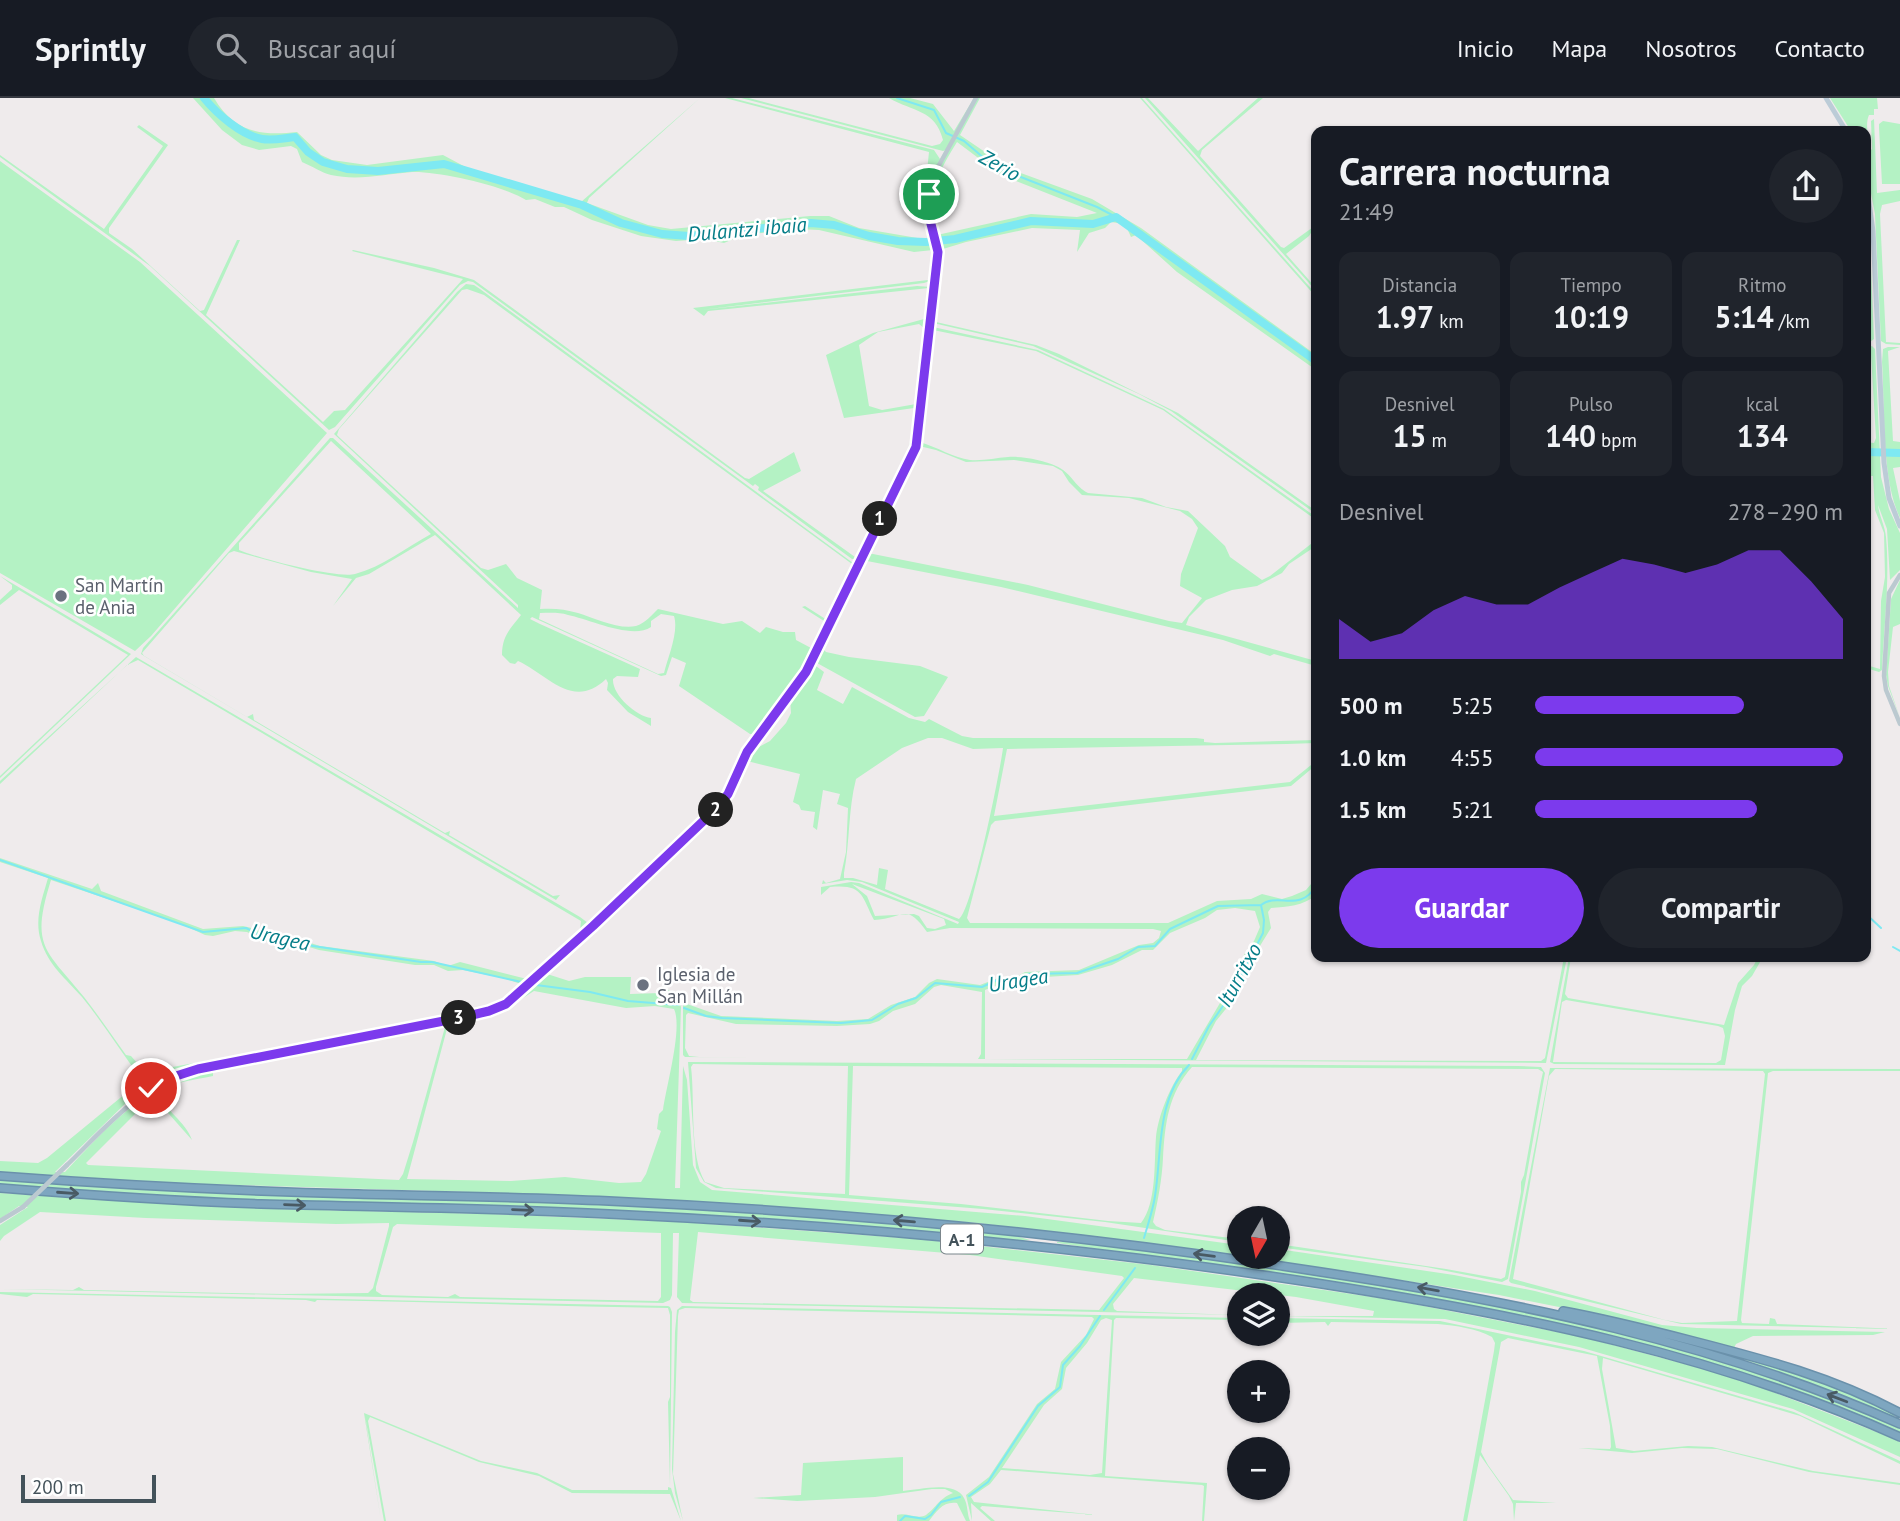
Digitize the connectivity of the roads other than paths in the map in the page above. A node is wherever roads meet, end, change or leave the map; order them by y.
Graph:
1 (976, 98) edge
2 (1826, 98) edge
3 (1843, 126) edge
4 (1871, 217) edge
5 (1900, 526) edge
6 (1900, 575) edge
7 (1900, 724) edge
8 (0, 1176) edge
9 (0, 1188) edge
10 (0, 1222) edge
11 (1469, 1296) junction
12 (1900, 1413) edge
13 (1900, 1424) edge
14 (1900, 1437) edge

1 - 10 street, bridge
2 - 3 main road
4 - 5 main road
6 - 7 street
11 -> 8 highway, A-1
9 -> 14 highway, A-1
11 - 12 highway
13 -> 11 highway, A-1

